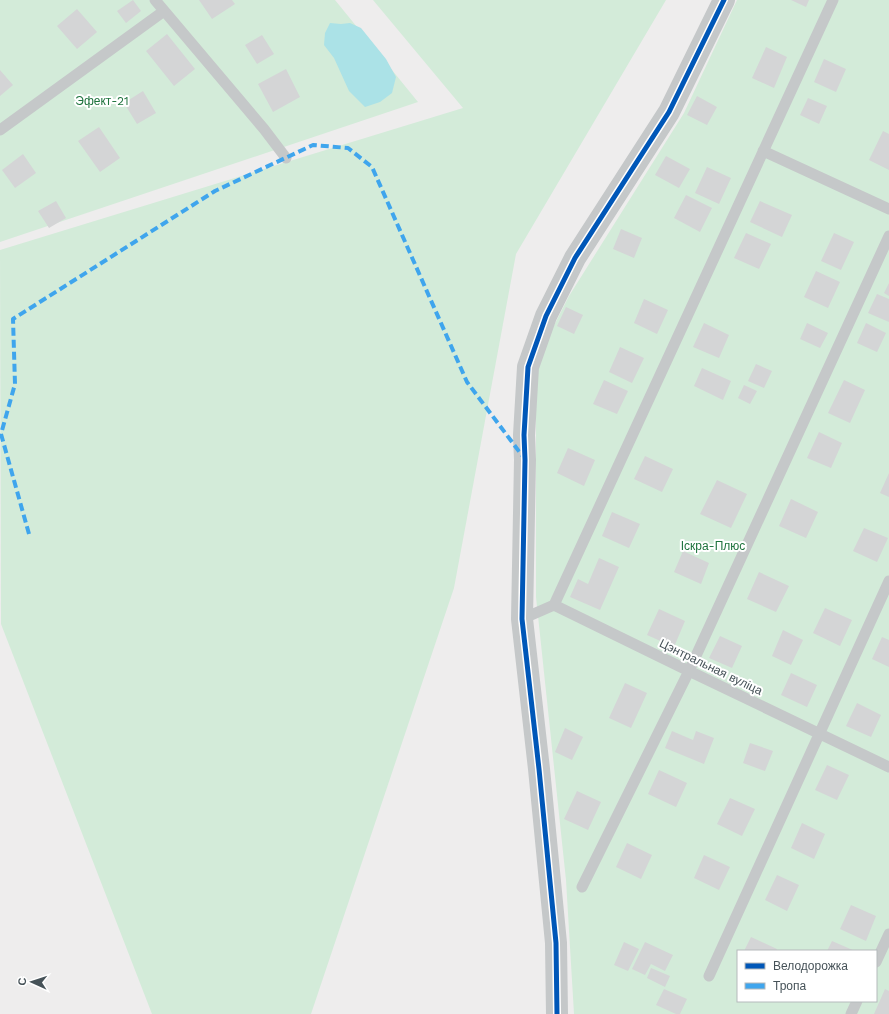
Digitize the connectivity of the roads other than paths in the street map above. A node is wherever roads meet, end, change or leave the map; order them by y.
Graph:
1 (155, 0) edge
2 (724, 0) edge
3 (834, 0) edge
4 (164, 11) junction
5 (0, 130) edge
6 (763, 151) junction
7 (286, 158) dead end
8 (889, 209) edge
9 (889, 236) edge
10 (889, 581) edge
11 (554, 605) junction
12 (522, 619) junction
13 (689, 671) junction
14 (820, 733) junction
15 (889, 767) edge
16 (582, 887) dead end
17 (889, 934) edge
18 (877, 960) edge
19 (709, 976) dead end
20 (857, 1002) edge
21 (557, 1014) edge
22 (851, 1014) edge

1 - 4 lane
2 - 12 street
3 - 6 lane
4 - 5 lane
4 - 7 lane
6 - 8 lane
6 - 11 lane
9 - 13 lane
10 - 14 lane
11 - 12 lane
11 - 13 lane, Цэнтральная вуліца
12 - 21 street
13 - 14 lane, Цэнтральная вуліца
13 - 16 lane
14 - 15 lane, Цэнтральная вуліца
14 - 19 lane
17 - 18 lane
20 - 22 lane

